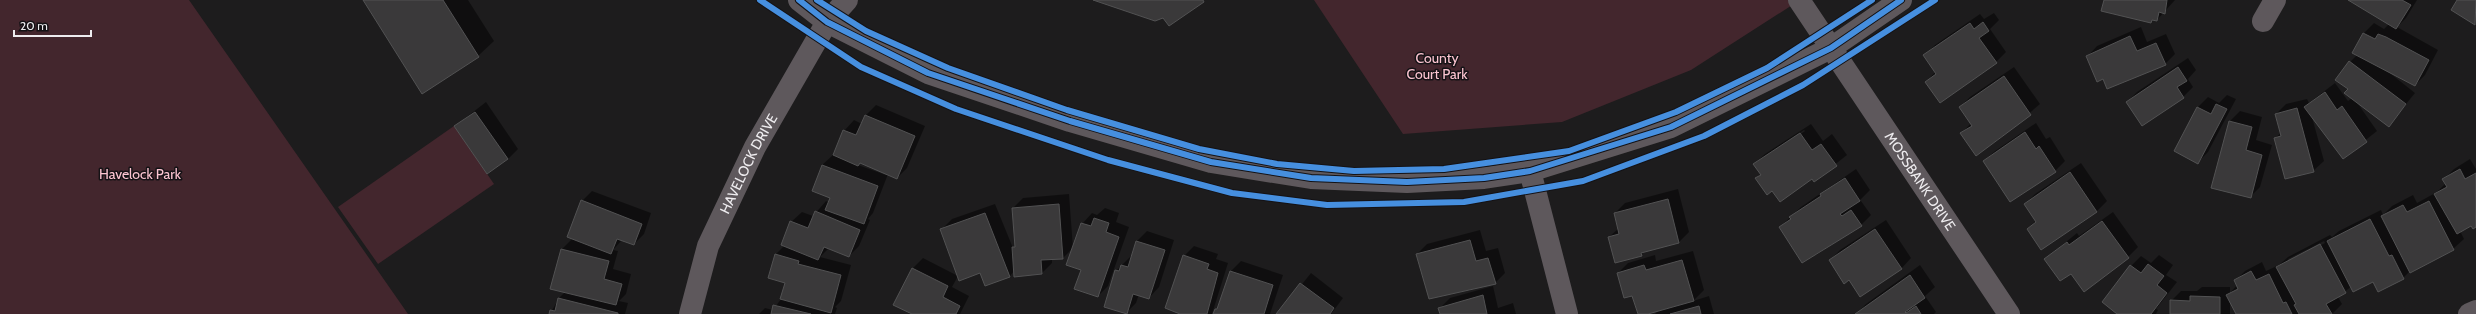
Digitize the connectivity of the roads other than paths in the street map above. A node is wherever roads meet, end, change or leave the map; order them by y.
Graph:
1 (799, 0) edge
2 (847, 0) edge
3 (1799, 0) edge
4 (1901, 0) edge
5 (2275, 0) edge
6 (2263, 21) dead end
7 (828, 22) junction
8 (1831, 48) junction
9 (1530, 171) junction
10 (2476, 311) edge
11 (690, 314) edge
12 (1567, 314) edge
13 (2009, 314) edge
14 (2469, 314) edge

1 - 7 street
2 - 7 street, HAVELOCK DRIVE
3 - 8 street, MOSSBANK DRIVE
4 - 8 street
5 - 6 street
7 - 9 street
7 - 11 street, HAVELOCK DRIVE
8 - 9 street
8 - 13 street, MOSSBANK DRIVE
9 - 12 street
10 - 14 street

